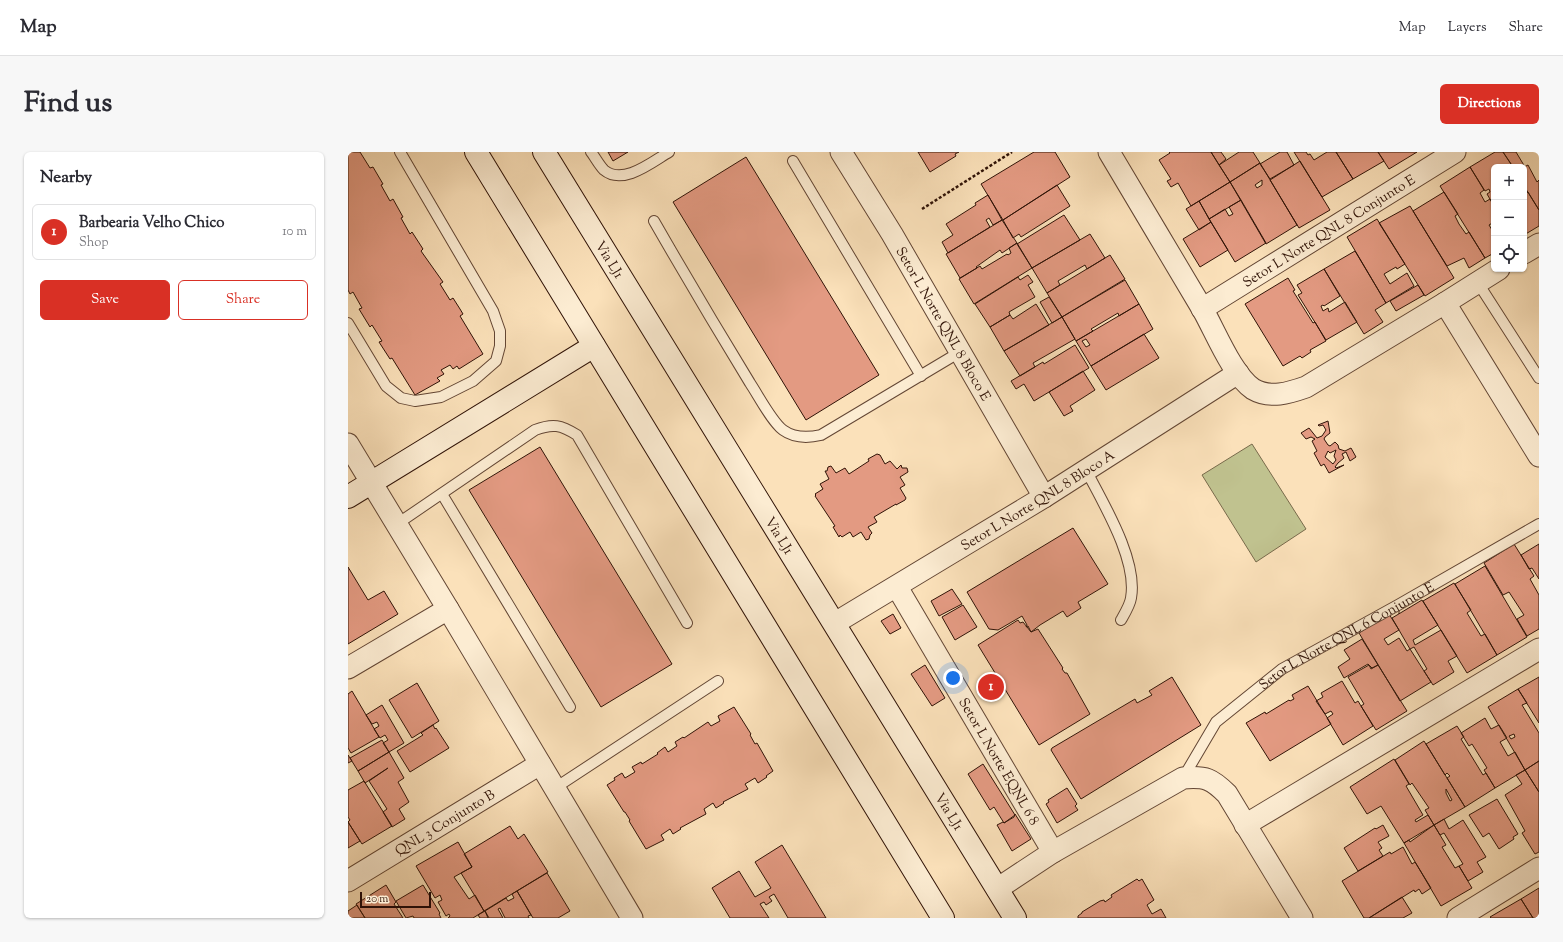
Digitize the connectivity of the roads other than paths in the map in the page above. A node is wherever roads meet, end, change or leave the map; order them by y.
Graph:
1 (400, 152) edge
2 (476, 152) edge
3 (544, 152) edge
4 (591, 152) edge
5 (669, 152) edge
6 (841, 152) edge
7 (1109, 152) edge
8 (1455, 152) edge
9 (793, 161) dead end
10 (654, 221) dead end
11 (1539, 244) edge
12 (1527, 251) edge
13 (1494, 272) edge
14 (1478, 283) junction
15 (1445, 303) junction
16 (1202, 309) junction
17 (348, 323) edge
18 (594, 346) junction
19 (960, 352) junction
20 (1238, 373) junction
21 (921, 376) junction
22 (1539, 378) edge
23 (348, 444) edge
24 (1539, 456) edge
25 (1086, 470) junction
26 (372, 483) junction
27 (442, 494) junction
28 (348, 497) edge
29 (1044, 497) junction
30 (397, 524) junction
31 (1539, 524) edge
32 (897, 587) junction
33 (448, 608) junction
34 (1121, 620) dead end
35 (687, 622) dead end
36 (835, 623) junction
37 (1539, 649) edge
38 (348, 668) edge
39 (718, 682) dead end
40 (570, 707) dead end
41 (540, 764) junction
42 (1183, 778) junction
43 (555, 788) junction
44 (1245, 825) junction
45 (1053, 852) junction
46 (1539, 868) edge
47 (348, 881) edge
48 (997, 889) junction
49 (1299, 917) edge
50 (632, 918) edge
51 (943, 918) edge
52 (1015, 918) edge
53 (1458, 918) edge

1 - 17 lane
2 - 18 main road
3 - 36 main road, Via LJ1
4 - 5 lane
6 - 19 street, Setor L Norte QNL 8 Bloco E
7 - 16 street
8 - 16 street, Setor L Norte QNL 8 Conjunto E
9 - 21 lane
10 - 21 lane
11 - 12 street
13 - 14 street
14 - 15 street
14 - 22 lane
15 - 20 street
15 - 24 street
16 - 20 street
18 - 26 main road
18 - 51 main road
19 - 21 lane
19 - 29 street, Setor L Norte QNL 8 Bloco E
20 - 25 street, Setor L Norte QNL 8 Bloco A
23 - 26 street
25 - 29 street, Setor L Norte QNL 8 Bloco A
25 - 34 lane
26 - 28 main road
26 - 30 street
27 - 30 lane
27 - 35 lane
27 - 40 lane
29 - 32 street, Setor L Norte QNL 8 Bloco A
30 - 33 street
31 - 42 lane, Setor L Norte QNL 6 Conjunto E
32 - 36 street, Setor L Norte QNL 8 Bloco A
32 - 45 street, Setor L Norte EQNL 6 8
33 - 38 street
33 - 41 street
36 - 48 main road, Via LJ1
37 - 44 street
39 - 43 lane
41 - 43 street
41 - 47 street, QNL 3 Conjunto B
42 - 44 street
42 - 45 street
43 - 50 street
44 - 49 street
45 - 48 street
46 - 53 street
48 - 52 main road, Via LJ1

